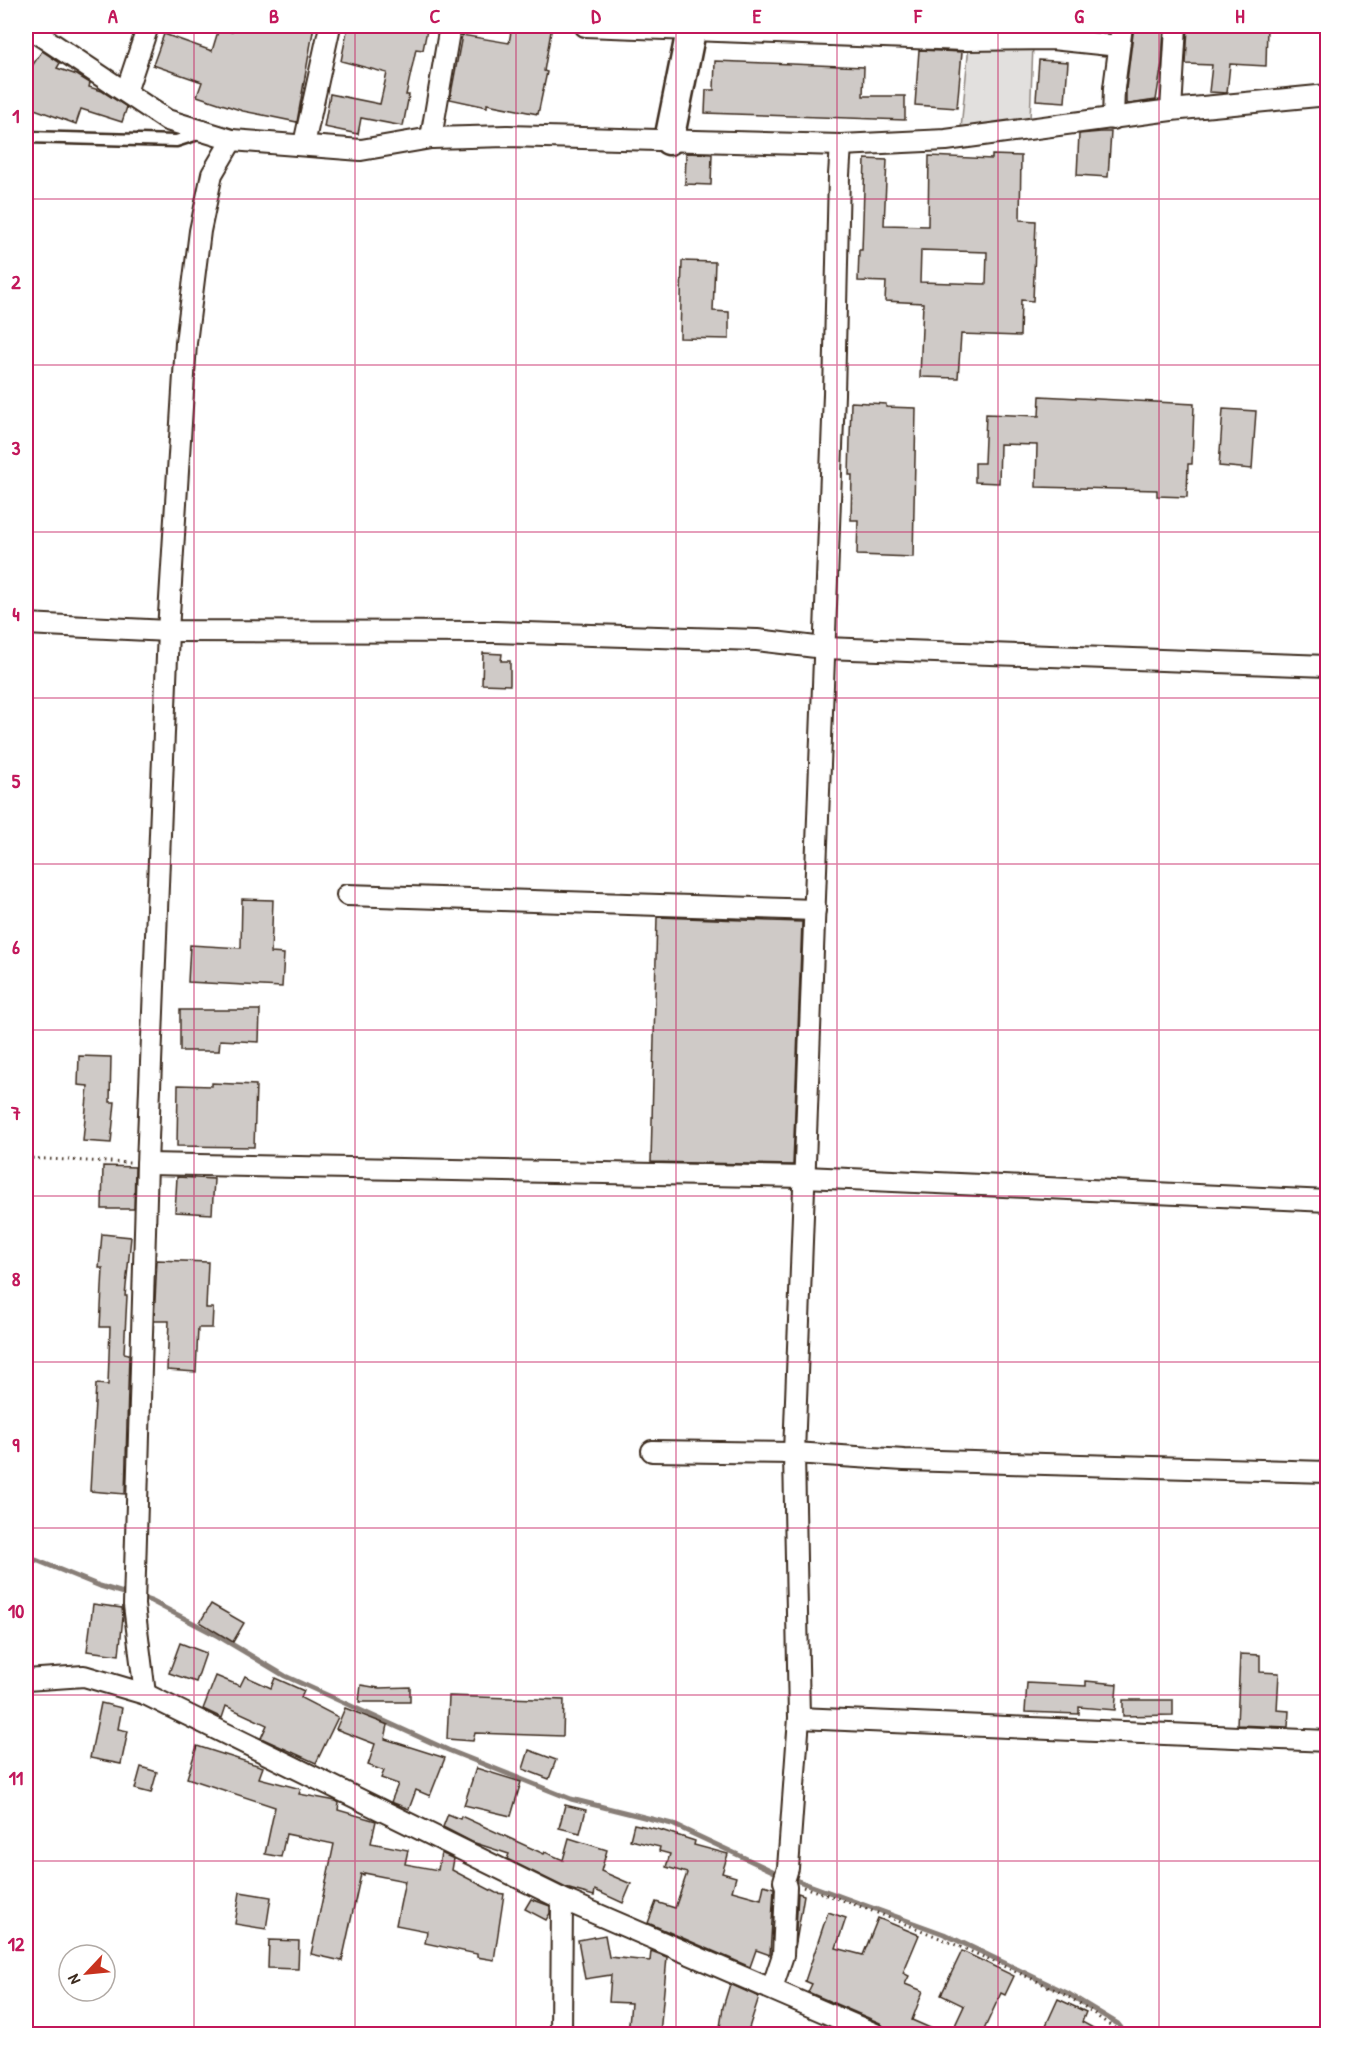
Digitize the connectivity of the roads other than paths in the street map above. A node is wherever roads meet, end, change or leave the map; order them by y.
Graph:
1 (26, 26) edge
2 (148, 26) edge
3 (330, 26) edge
4 (450, 26) edge
5 (585, 26) edge
6 (1122, 26) edge
7 (1176, 26) edge
8 (692, 28) edge
9 (814, 30) edge
10 (932, 32) edge
11 (1053, 32) edge
12 (1119, 46) junction
13 (126, 92) junction
14 (1328, 95) edge
15 (1171, 110) junction
16 (1113, 119) junction
17 (204, 132) junction
18 (26, 137) edge
19 (431, 138) junction
20 (232, 140) junction
21 (669, 140) junction
22 (304, 144) junction
23 (842, 145) junction
24 (26, 624) edge
25 (168, 631) junction
26 (825, 648) junction
27 (1328, 666) edge
28 (347, 896) dead end
29 (815, 910) junction
30 (147, 1164) junction
31 (805, 1177) junction
32 (1328, 1201) edge
33 (652, 1451) dead end
34 (794, 1453) junction
35 (1328, 1472) edge
36 (26, 1680) edge
37 (145, 1694) junction
38 (799, 1718) junction
39 (1328, 1740) edge
40 (562, 1899) junction
41 (771, 1988) junction
42 (561, 2034) edge
43 (875, 2034) edge

1 - 13 street
2 - 13 street
3 - 22 street
4 - 19 street
5 - 8 street
6 - 12 street
7 - 15 street
8 - 9 street
8 - 21 street
9 - 10 street
10 - 11 street
11 - 12 street
12 - 16 street
13 - 17 street
14 - 15 street
15 - 16 street
16 - 23 street
17 - 18 lane
17 - 20 street
19 - 21 street
19 - 22 street
20 - 22 street
20 - 25 street
21 - 23 street
23 - 26 street
24 - 25 street
25 - 26 street
25 - 30 street
26 - 27 street
26 - 29 street
28 - 29 street
29 - 31 street
30 - 31 street
30 - 37 street
31 - 32 street
31 - 34 street
33 - 34 street
34 - 35 street
34 - 38 street
36 - 37 street
37 - 40 street
38 - 39 street
38 - 41 street
40 - 41 street
40 - 42 street
41 - 43 street

